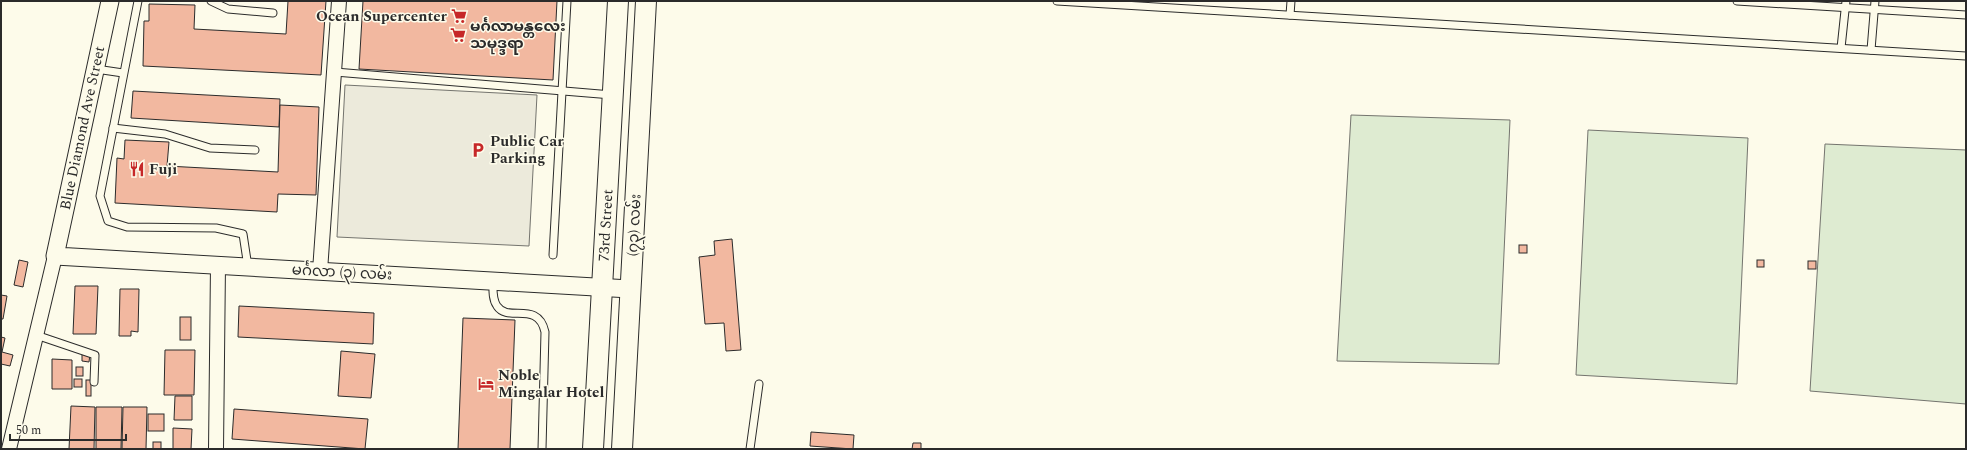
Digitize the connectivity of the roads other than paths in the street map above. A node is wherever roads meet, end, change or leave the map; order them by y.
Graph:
1 (110, 1) edge
2 (138, 1) edge
3 (211, 1) edge
4 (339, 1) edge
5 (567, 1) edge
6 (618, 1) edge
7 (646, 1) edge
8 (1057, 1) edge
9 (1291, 1) edge
10 (1737, 1) edge
11 (1875, 1) edge
12 (1846, 5) edge
13 (1874, 9) junction
14 (274, 13) dead end
15 (1966, 14) edge
16 (1290, 15) junction
17 (1841, 48) junction
18 (1871, 50) junction
19 (1966, 56) edge
20 (95, 69) junction
21 (335, 72) junction
22 (123, 73) junction
23 (562, 91) junction
24 (612, 94) junction
25 (113, 128) junction
26 (255, 150) dead end
27 (553, 255) dead end
28 (55, 256) junction
29 (218, 265) junction
30 (248, 267) junction
31 (320, 271) junction
32 (493, 281) junction
33 (601, 287) junction
34 (630, 289) junction
35 (36, 335) junction
36 (94, 382) dead end
37 (758, 384) dead end
38 (9, 449) edge
39 (216, 449) edge
40 (542, 449) edge
41 (594, 449) edge
42 (622, 449) edge
43 (750, 449) edge

1 - 20 street, Blue Diamond Ave Street
2 - 22 lane
3 - 14 lane
4 - 21 street
5 - 23 lane
6 - 24 main road, 73rd Street
7 - 34 main road, (၇၃) လမ်း
8 - 16 lane
9 - 16 lane
10 - 12 lane
11 - 13 lane
12 - 13 lane
12 - 17 lane
13 - 15 lane
13 - 18 lane
16 - 17 lane
17 - 18 lane
18 - 19 lane
20 - 22 lane
20 - 28 street, Blue Diamond Ave Street
21 - 23 lane
21 - 31 street
22 - 25 lane
23 - 24 lane
23 - 27 lane
24 - 33 main road, 73rd Street
25 - 26 lane
25 - 30 lane
28 - 29 street, မင်္ဂလာ (၃) လမ်း
28 - 35 street
29 - 30 street, မင်္ဂလာ (၃) လမ်း
29 - 39 street
30 - 31 street, မင်္ဂလာ (၃) လမ်း
31 - 32 street, မင်္ဂလာ (၃) လမ်း
32 - 33 street, မင်္ဂလာ (၃) လမ်း
32 - 40 lane
33 - 34 street, မင်္ဂလာ (၃) လမ်း
33 - 41 main road, 73rd Street
34 - 42 main road, (၇၃) လမ်း
35 - 36 lane
35 - 38 street
37 - 43 lane

